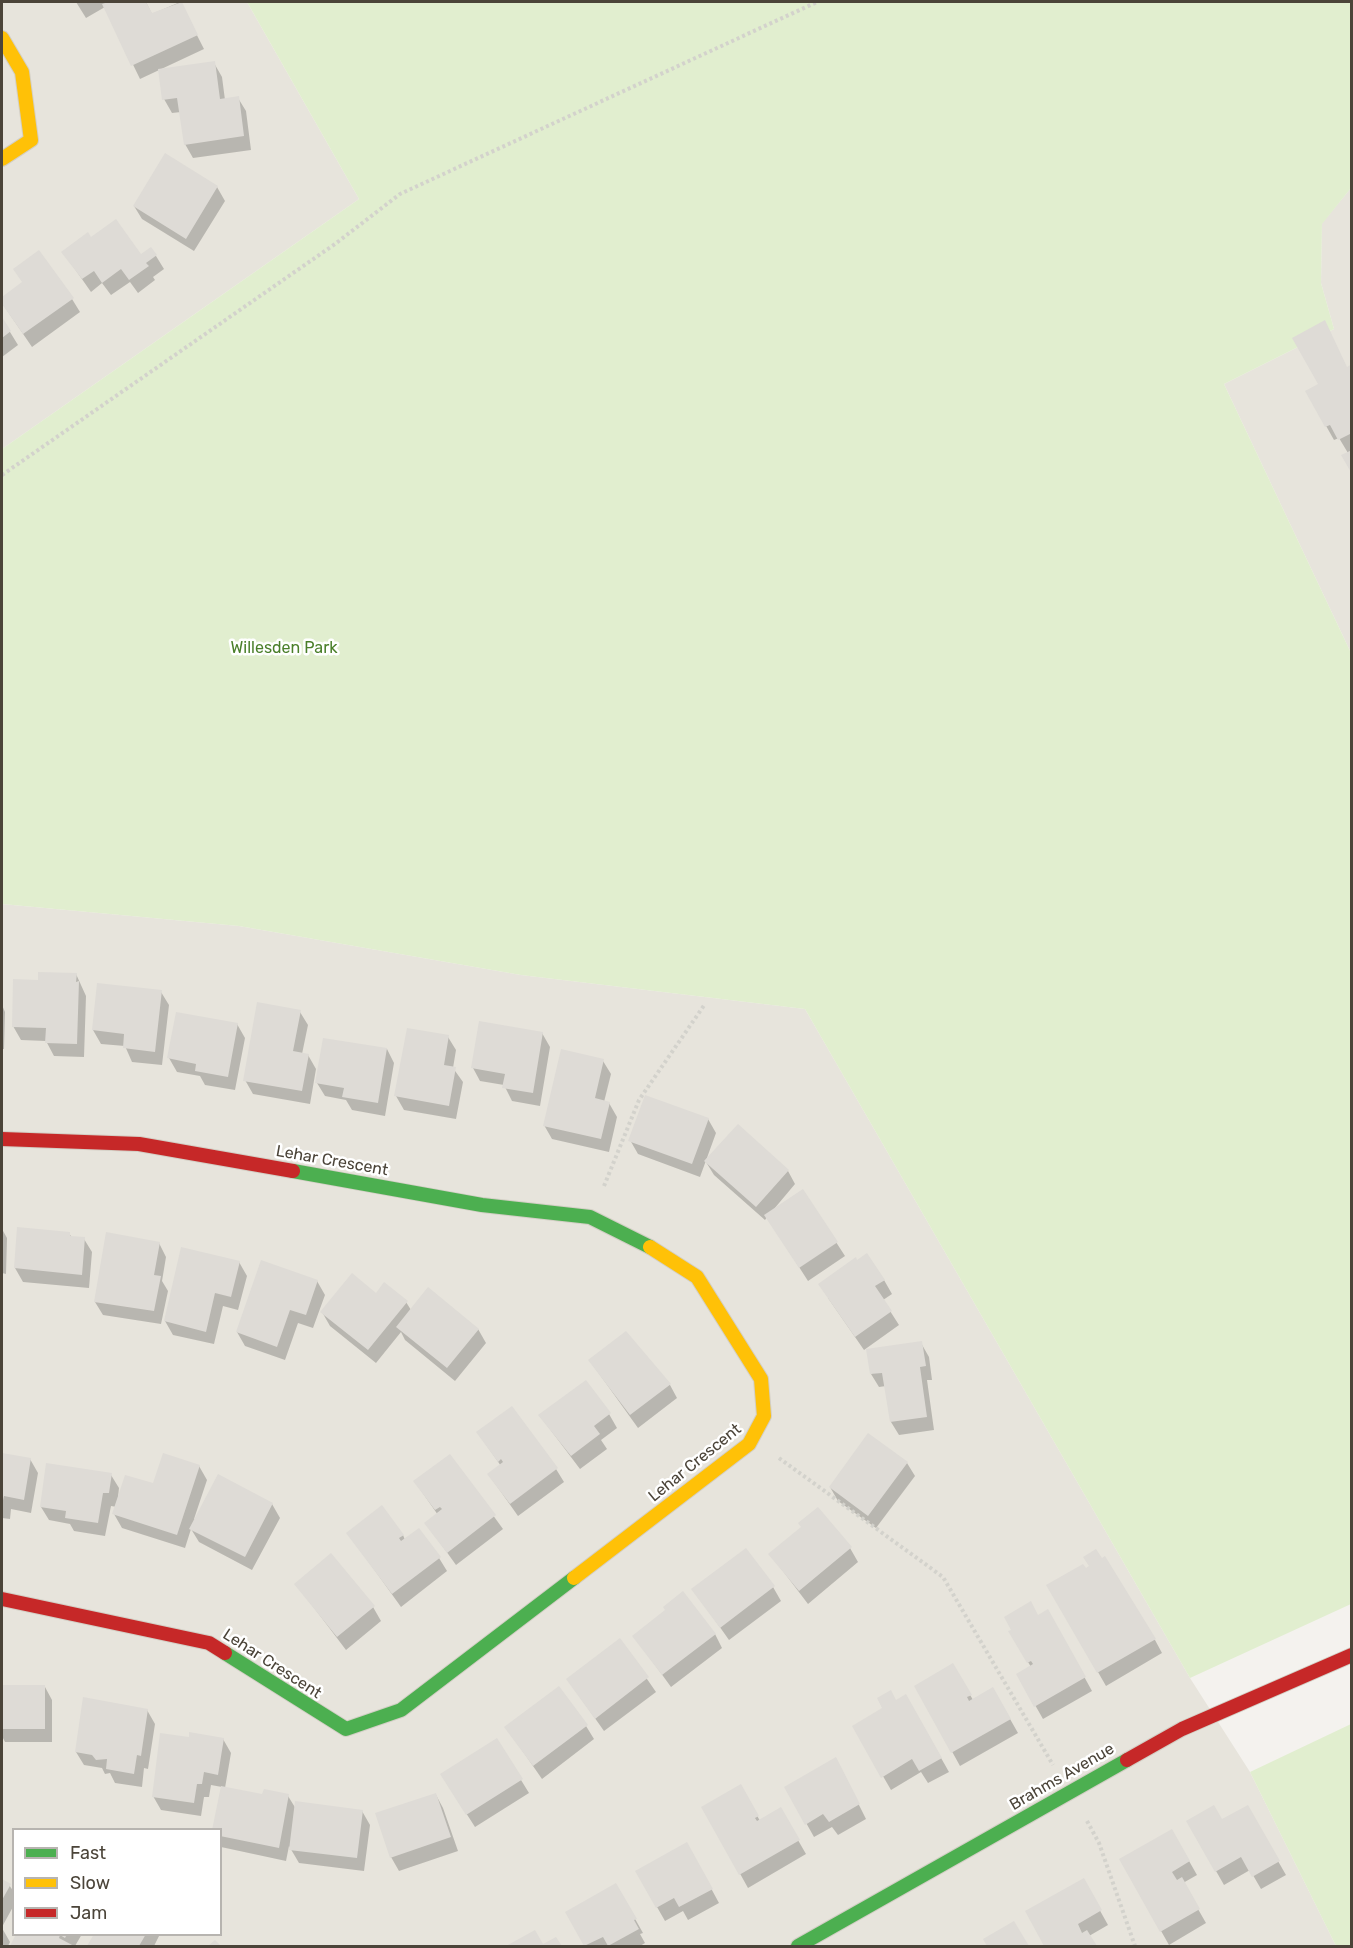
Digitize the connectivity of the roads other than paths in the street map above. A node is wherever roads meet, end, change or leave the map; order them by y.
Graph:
1 (2, 38) edge
2 (2, 159) edge
3 (2, 1138) edge
4 (2, 1599) edge
5 (1352, 1655) edge
6 (798, 1947) edge

1 - 2 street
3 - 4 street, Lehar Crescent
5 - 6 street, Brahms Avenue

